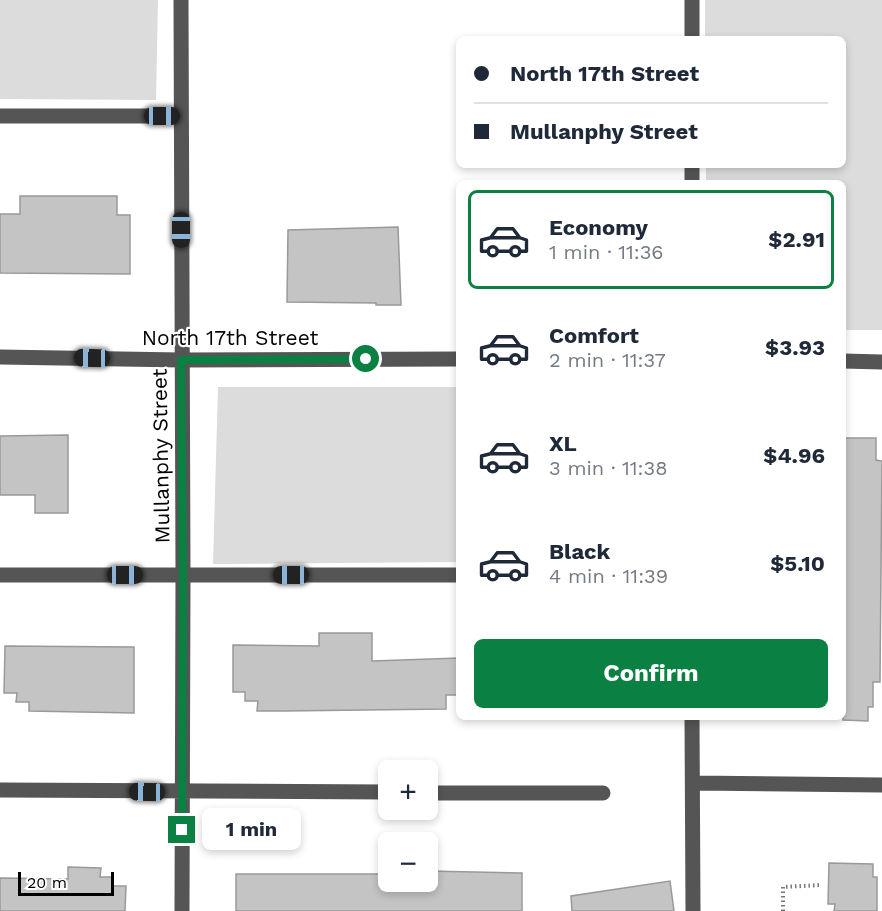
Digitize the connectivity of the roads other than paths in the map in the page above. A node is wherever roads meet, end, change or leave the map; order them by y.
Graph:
1 (181, 0) edge
2 (692, 0) edge
3 (692, 36) edge
4 (0, 116) edge
5 (181, 116) junction
6 (0, 357) edge
7 (456, 359) edge
8 (181, 360) junction
9 (846, 361) edge
10 (882, 362) edge
11 (456, 574) edge
12 (0, 575) edge
13 (183, 575) junction
14 (692, 720) edge
15 (693, 783) junction
16 (882, 784) edge
17 (0, 790) edge
18 (183, 792) junction
19 (378, 792) edge
20 (438, 793) edge
21 (603, 793) dead end
22 (182, 911) edge
23 (693, 911) edge

1 - 5 street, Mullanphy Street
2 - 3 street
4 - 5 street
5 - 8 street, Mullanphy Street
6 - 8 street, North 17th Street
7 - 8 street, North 17th Street
8 - 13 street, Mullanphy Street
9 - 10 street
11 - 13 street
12 - 13 street
13 - 18 street, Mullanphy Street
14 - 15 street
15 - 16 street
15 - 23 street
17 - 18 street
18 - 19 street
18 - 22 street, Mullanphy Street
20 - 21 street

